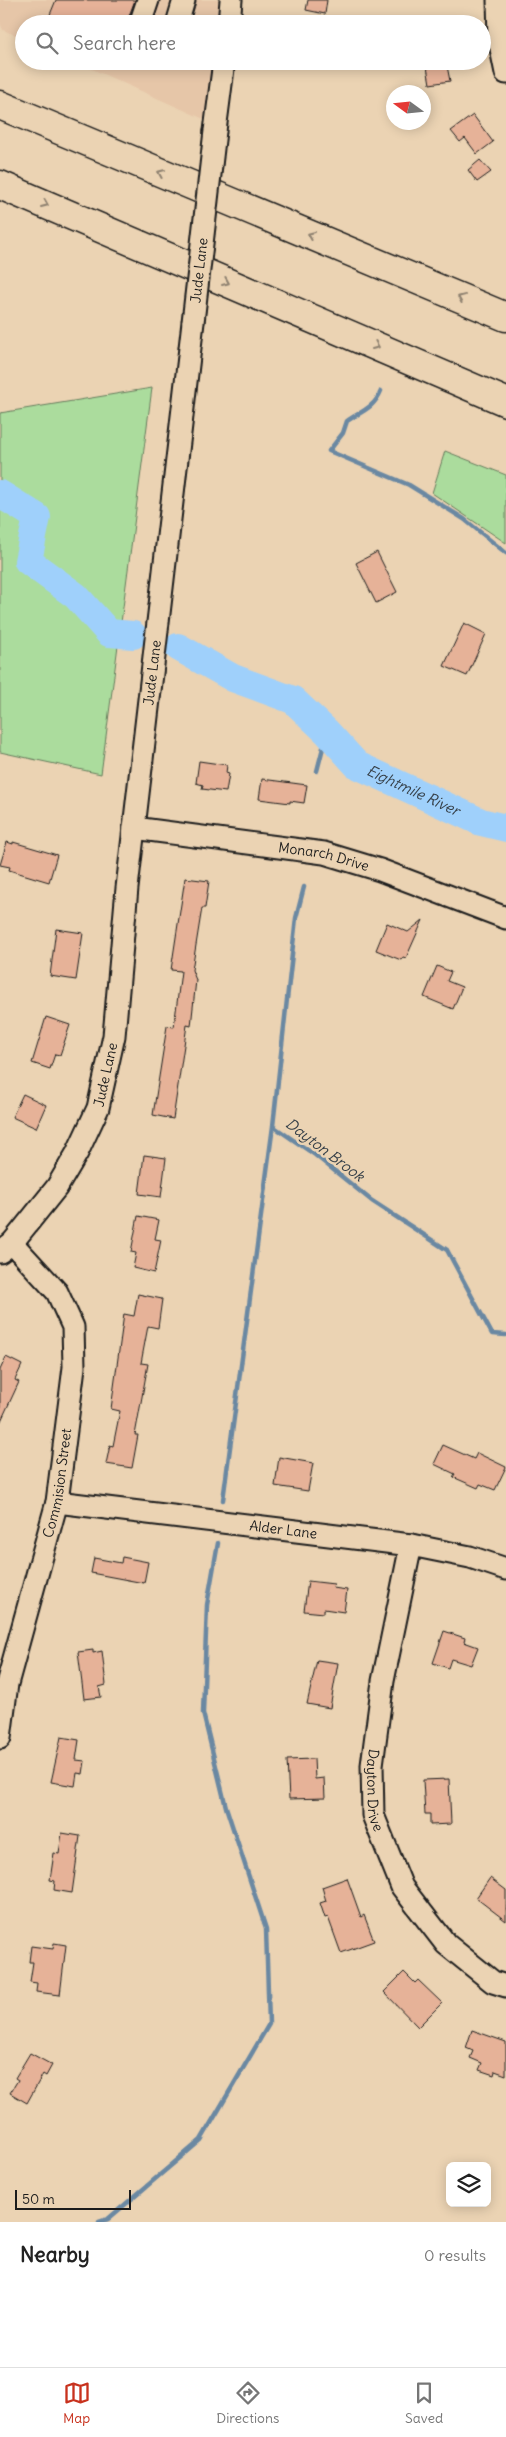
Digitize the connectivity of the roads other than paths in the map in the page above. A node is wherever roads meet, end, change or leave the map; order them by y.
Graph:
1 (148, 0) edge
2 (184, 0) edge
3 (231, 0) edge
4 (498, 0) edge
5 (143, 15) edge
6 (180, 15) edge
7 (230, 15) edge
8 (223, 70) edge
9 (506, 73) edge
10 (4, 107) edge
11 (0, 185) edge
12 (506, 317) edge
13 (506, 402) edge
14 (134, 828) junction
15 (506, 918) edge
16 (6, 1248) edge
17 (57, 1502) junction
18 (411, 1545) junction
19 (506, 1569) edge
20 (0, 1738) edge
21 (506, 1986) edge

1 - 5 street
2 - 6 street
3 - 7 street
4 - 9 street
8 - 14 street, Jude Lane, bridge
12 -> 10 highway
11 -> 13 highway
14 - 15 street, Monarch Drive
14 - 16 street, Jude Lane
16 - 17 street, Commision Street
17 - 18 street, Alder Lane
17 - 20 street, Commision Street
18 - 19 street, Alder Lane
18 - 21 street, Dayton Drive

